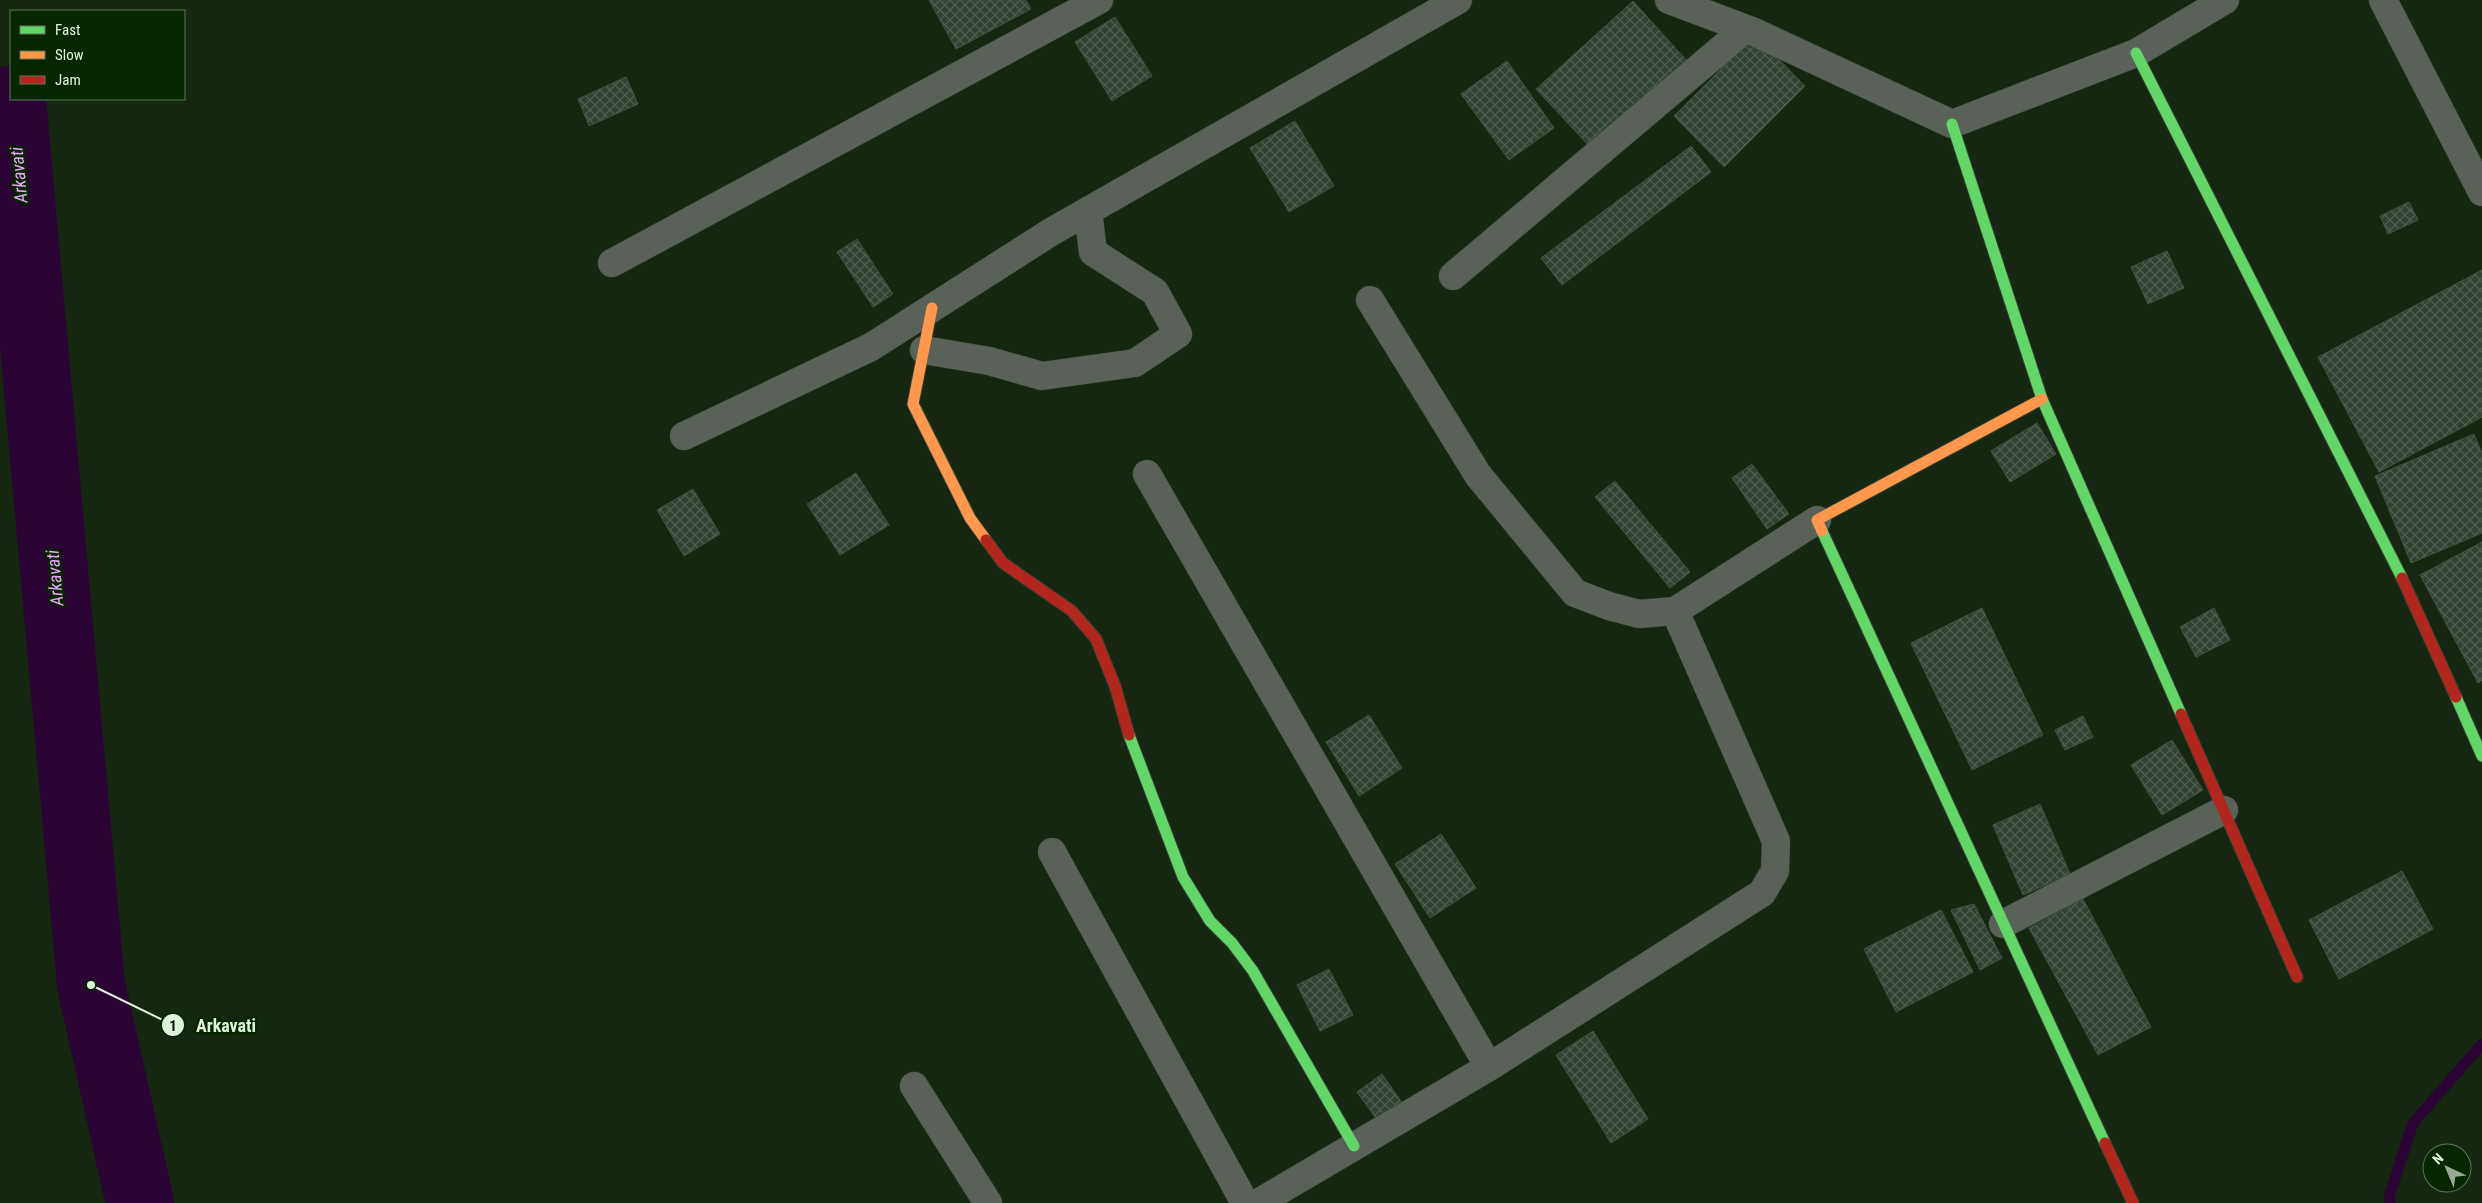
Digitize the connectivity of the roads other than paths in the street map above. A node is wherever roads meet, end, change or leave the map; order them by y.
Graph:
1 (1099, 0) edge
2 (1458, 0) edge
3 (1669, 0) edge
4 (2225, 0) edge
5 (2383, 0) edge
6 (1745, 28) junction
7 (2136, 53) junction
8 (1952, 124) junction
9 (2482, 192) edge
10 (1088, 211) junction
11 (612, 263) dead end
12 (1453, 276) dead end
13 (1370, 300) dead end
14 (932, 308) junction
15 (924, 350) junction
16 (2042, 399) junction
17 (684, 436) dead end
18 (1147, 474) dead end
19 (1817, 520) junction
20 (1675, 611) junction
21 (2482, 756) edge
22 (2224, 810) junction
23 (1052, 852) dead end
24 (2003, 924) junction
25 (2297, 977) dead end
26 (1489, 1067) junction
27 (914, 1086) dead end
28 (1354, 1146) junction
29 (988, 1203) edge
30 (1245, 1203) edge
31 (1258, 1203) edge
32 (2134, 1203) edge

1 - 11 street
2 - 10 street
3 - 6 street
4 - 7 street
5 - 9 street
6 - 8 street
6 - 12 street
7 - 8 street
7 - 21 street
8 - 16 street
10 - 14 street
10 - 15 street
13 - 20 street
14 - 15 street
14 - 17 street
15 - 28 street
16 - 19 street
16 - 22 street
18 - 26 street
19 - 20 street
19 - 24 street
20 - 26 street
22 - 24 street
22 - 25 street
23 - 30 street
24 - 32 street
26 - 28 street
27 - 29 street
28 - 31 street

